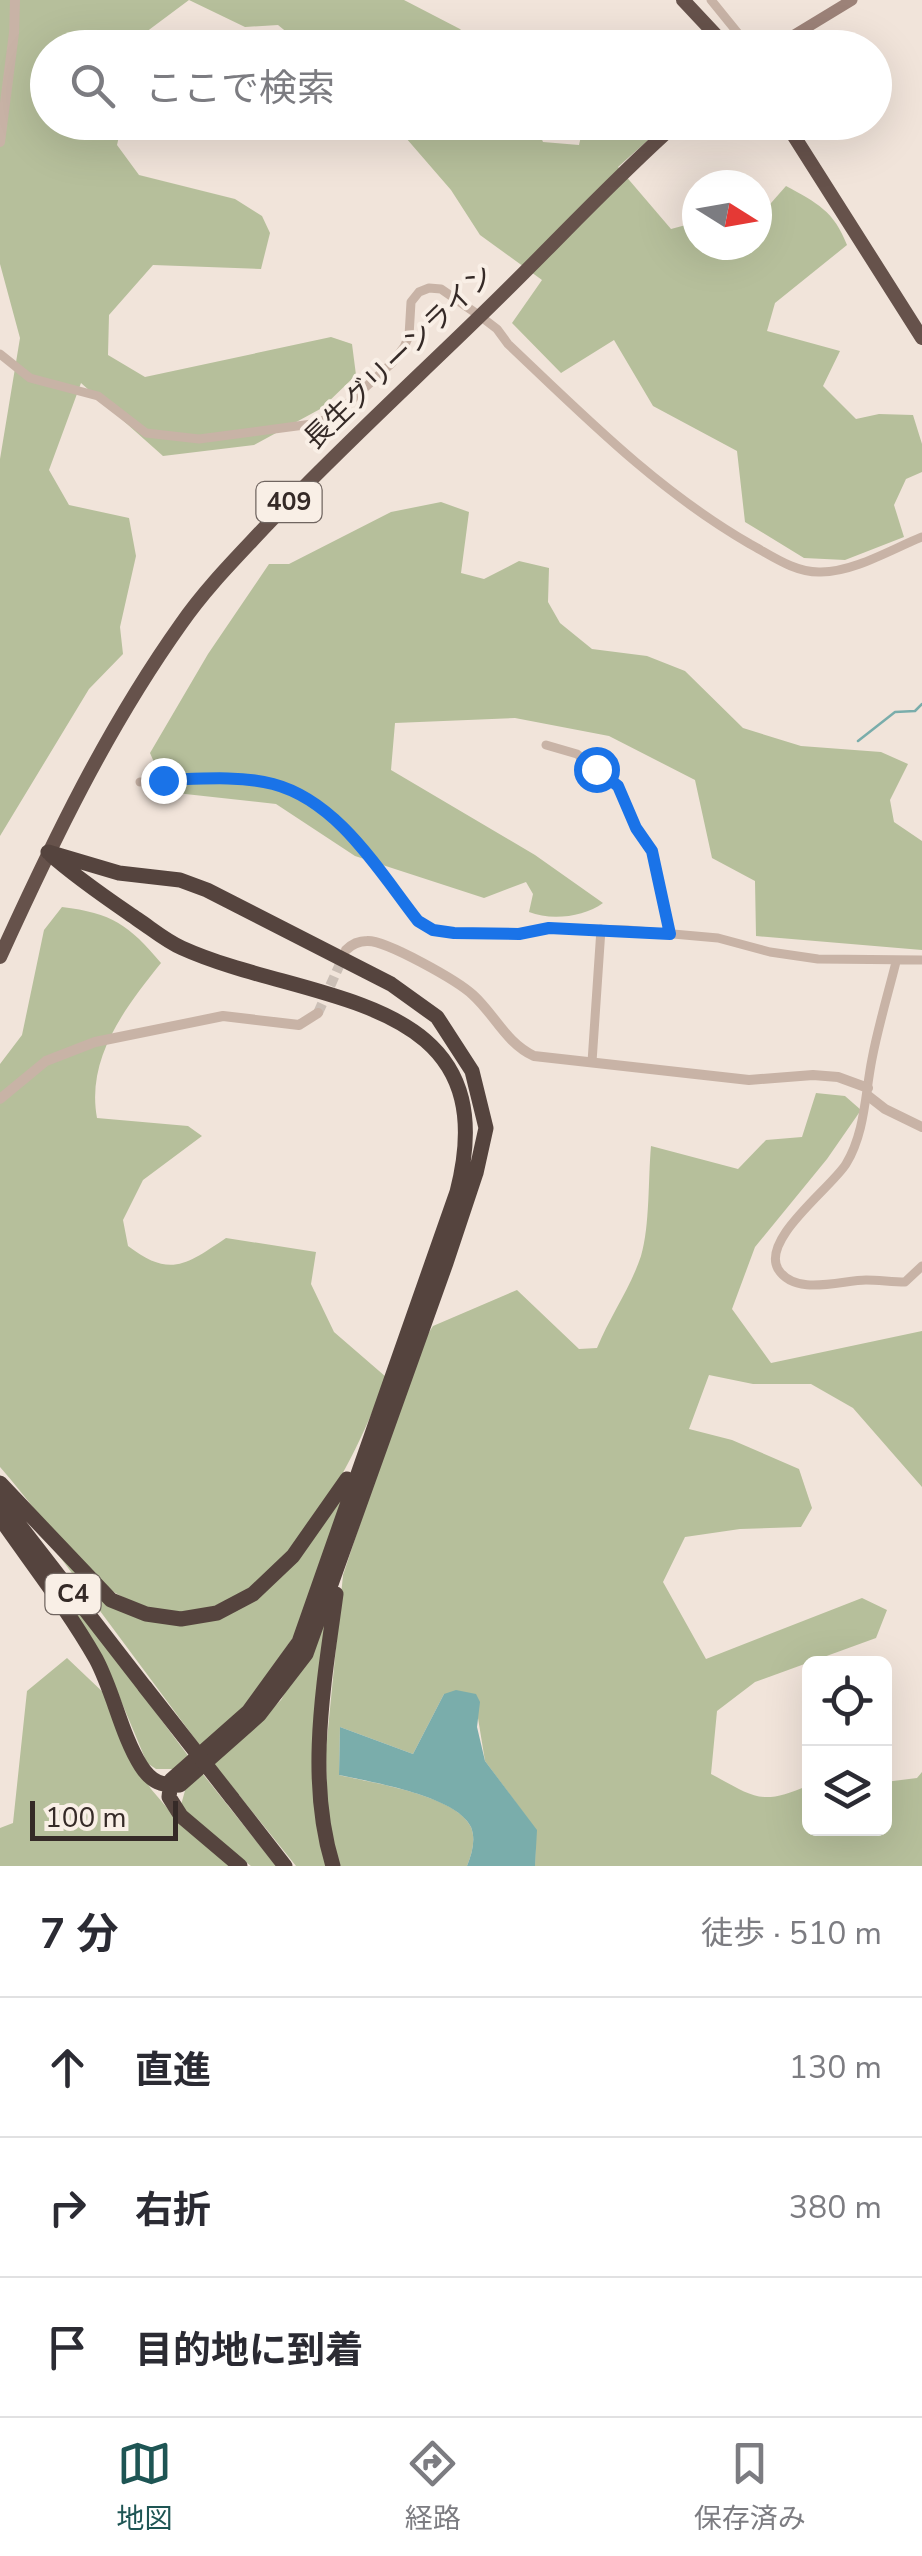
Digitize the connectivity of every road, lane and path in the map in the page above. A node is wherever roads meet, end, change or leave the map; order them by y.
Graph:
1 (15, 0) edge
2 (683, 0) edge
3 (710, 0) edge
4 (852, 0) edge
5 (711, 30) edge
6 (735, 30) edge
7 (803, 30) edge
8 (659, 140) edge
9 (796, 140) edge
10 (0, 142) edge
11 (480, 316) junction
12 (922, 338) edge
13 (0, 354) edge
14 (922, 536) edge
15 (546, 744) dead end
16 (140, 782) dead end
17 (48, 852) junction
18 (601, 930) junction
19 (670, 934) junction
20 (346, 950) dead end
21 (0, 957) edge
22 (922, 960) edge
23 (896, 962) junction
24 (318, 1014) dead end
25 (592, 1062) junction
26 (868, 1091) junction
27 (0, 1099) edge
28 (922, 1127) edge
29 (922, 1266) edge
30 (368, 1444) junction
31 (0, 1483) edge
32 (0, 1500) edge
33 (0, 1518) edge
34 (339, 1565) junction
35 (170, 1785) junction
36 (240, 1866) edge
37 (286, 1866) edge
38 (333, 1866) edge

1 - 10 street
2 - 5 highway
3 - 6 street
4 - 7 main road
8 - 11 highway, 長生グリーンライン / 409
9 - 12 highway
11 - 13 street
11 - 14 street
11 - 17 highway, 長生グリーンライン / 409
15 - 19 street
16 - 18 street
17 - 21 highway, 長生グリーンライン / 409
17 - 30 highway
17 - 34 highway
18 - 19 street
18 - 25 street
19 - 23 street
20 - 25 street
22 - 23 street
23 - 26 street
24 - 27 street
25 - 26 street
26 - 28 street
26 - 29 street
30 - 31 highway
30 - 35 highway
32 - 37 highway, C4, bridge
33 - 35 highway
34 - 35 highway
34 - 38 highway
35 - 36 highway

